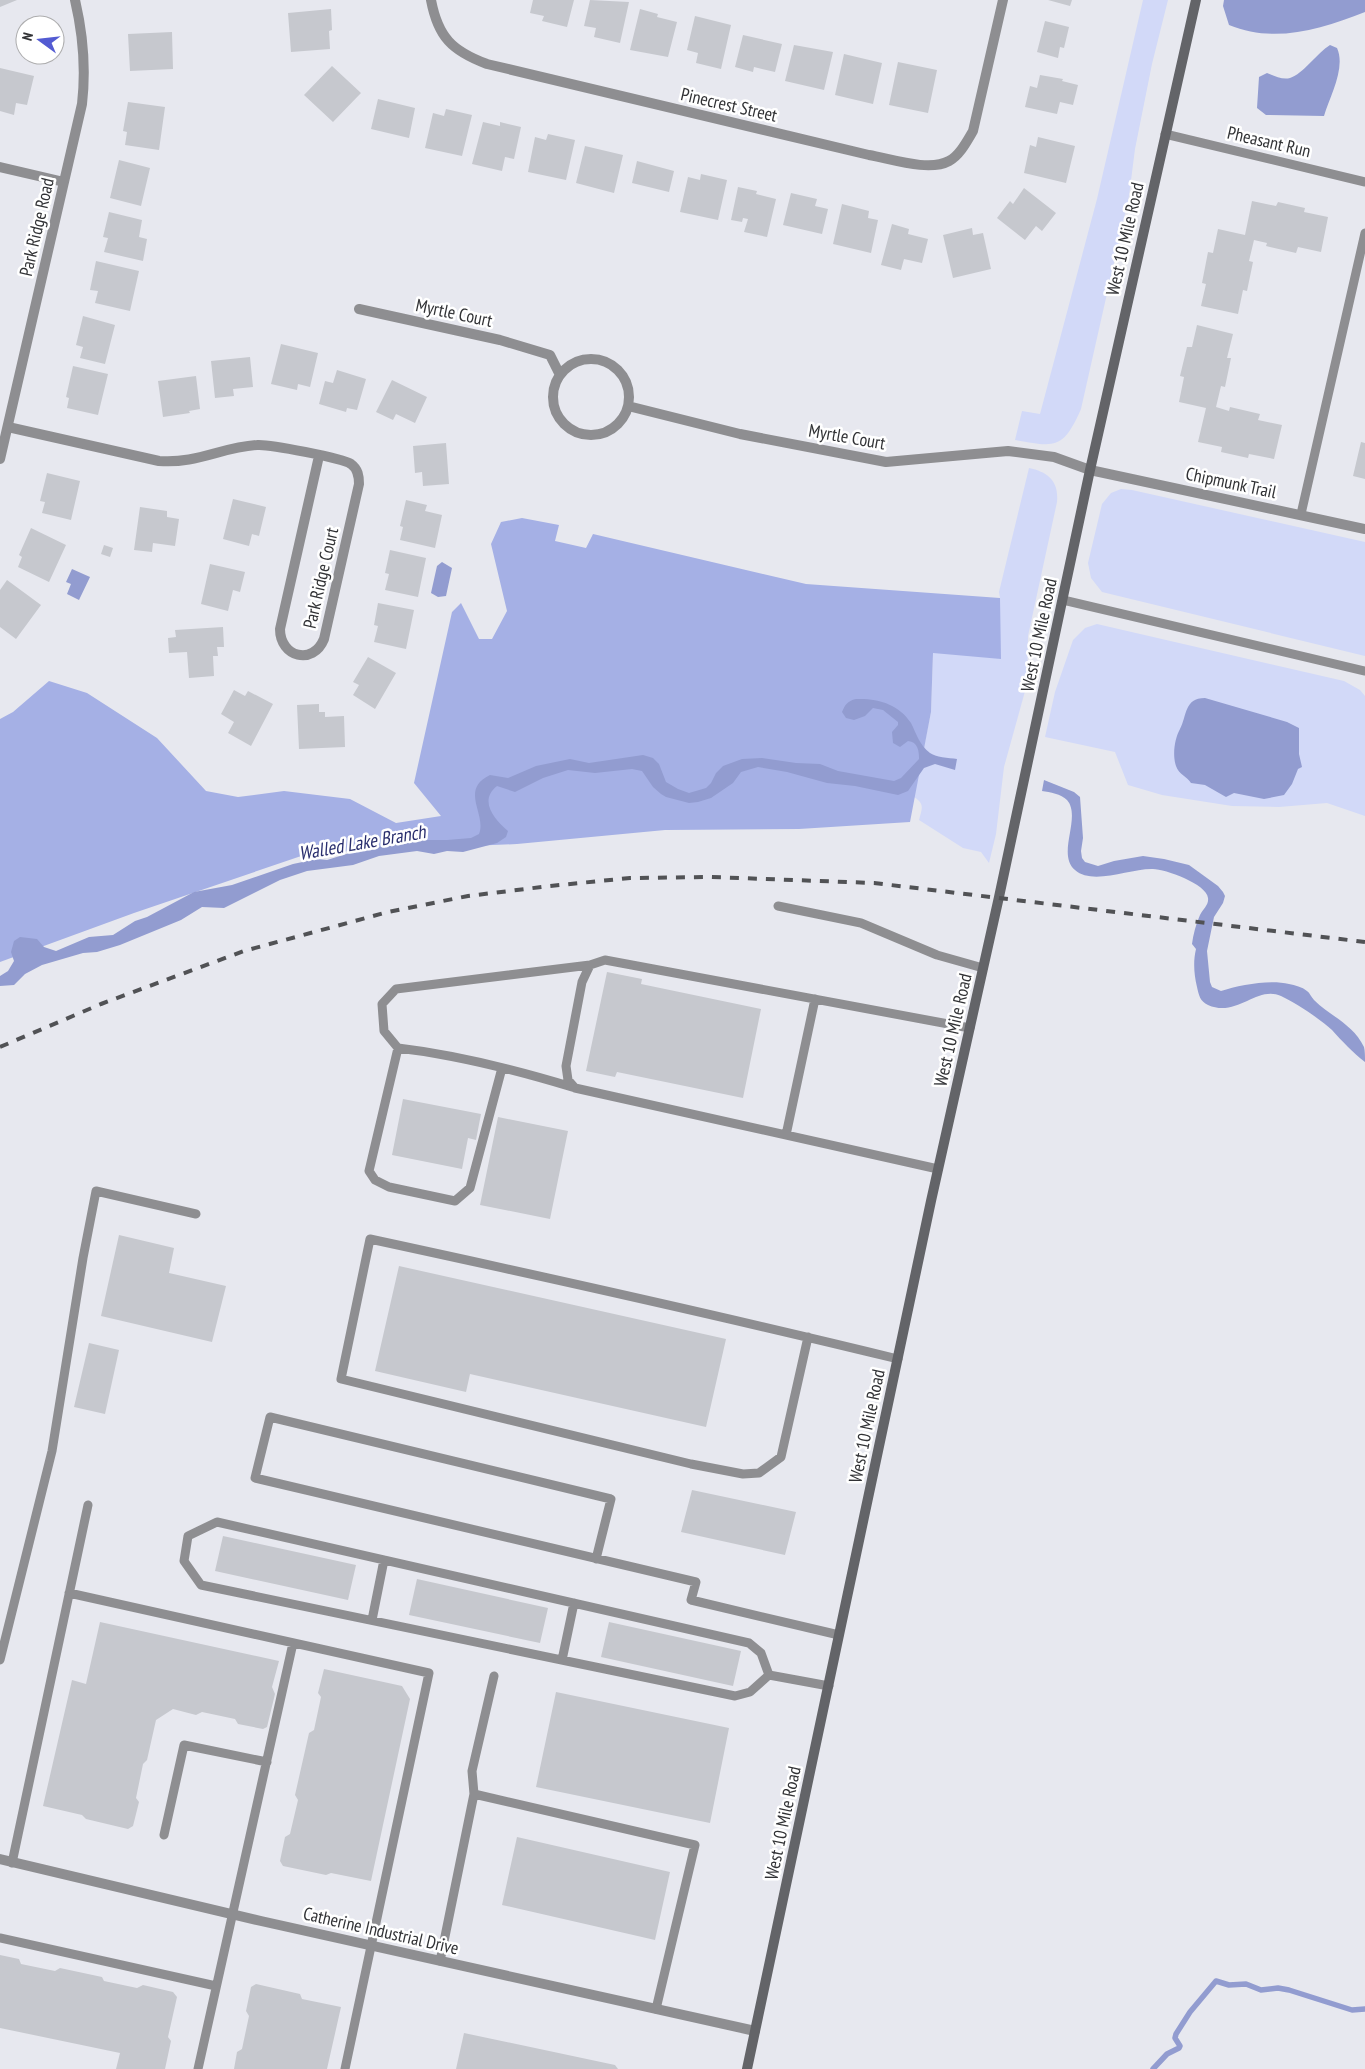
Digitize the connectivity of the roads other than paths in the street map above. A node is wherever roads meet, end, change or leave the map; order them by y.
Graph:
1 (75, 0) edge
2 (431, 0) edge
3 (1003, 0) edge
4 (1196, 0) edge
5 (1165, 134) junction
6 (0, 167) edge
7 (64, 182) junction
8 (1365, 182) edge
9 (1365, 233) edge
10 (359, 309) dead end
11 (560, 373) junction
12 (628, 406) junction
13 (8, 427) junction
14 (319, 456) junction
15 (0, 459) edge
16 (1090, 470) junction
17 (1301, 514) junction
18 (1365, 529) edge
19 (1063, 600) junction
20 (1365, 671) edge
21 (778, 906) dead end
22 (590, 964) junction
23 (983, 968) junction
24 (815, 999) junction
25 (970, 1028) junction
26 (398, 1048) junction
27 (502, 1068) junction
28 (575, 1088) junction
29 (786, 1135) junction
30 (938, 1169) junction
31 (196, 1214) dead end
32 (808, 1337) junction
33 (898, 1359) junction
34 (88, 1505) dead end
35 (596, 1559) junction
36 (384, 1560) junction
37 (69, 1593) junction
38 (574, 1603) junction
39 (372, 1620) junction
40 (839, 1635) junction
41 (293, 1644) junction
42 (0, 1660) edge
43 (562, 1660) junction
44 (769, 1675) junction
45 (494, 1676) dead end
46 (828, 1686) junction
47 (268, 1762) junction
48 (474, 1794) junction
49 (164, 1835) dead end
50 (0, 1858) edge
51 (12, 1862) junction
52 (234, 1915) junction
53 (0, 1938) edge
54 (372, 1946) junction
55 (440, 1961) junction
56 (216, 1986) junction
57 (656, 2009) junction
58 (755, 2031) junction
59 (198, 2069) edge
60 (345, 2069) edge
61 (747, 2069) edge

1 - 7 street, Park Ridge Road
2 - 3 street, Pinecrest Street
4 - 5 main road, West 10 Mile Road
5 - 8 lane, Pheasant Run
5 - 16 main road, West 10 Mile Road
6 - 7 street
7 - 13 street, Park Ridge Road
9 - 17 lane
10 - 11 street, Myrtle Court
11 - 12 street
11 - 12 street
12 - 16 street, Myrtle Court
13 - 14 street, Park Ridge Court
13 - 15 street, Park Ridge Road
14 - 14 street, Park Ridge Court
16 - 17 street, Chipmunk Trail
16 - 19 main road, West 10 Mile Road
17 - 18 street, Chipmunk Trail
19 - 20 lane
19 - 23 main road, West 10 Mile Road
21 - 23 lane
22 - 24 lane
22 - 26 lane
22 - 28 lane
23 - 25 main road, West 10 Mile Road
24 - 25 lane
24 - 29 lane
25 - 30 main road, West 10 Mile Road
26 - 27 lane
26 - 27 lane
27 - 28 lane
28 - 29 lane
29 - 30 lane
30 - 33 main road, West 10 Mile Road
31 - 42 lane
32 - 32 lane
32 - 33 lane
33 - 40 main road, West 10 Mile Road
34 - 37 lane
35 - 35 lane
35 - 40 lane
36 - 38 lane
36 - 39 lane
36 - 39 lane
37 - 41 lane
37 - 51 lane
38 - 43 lane
38 - 44 lane
39 - 43 lane
40 - 46 main road, West 10 Mile Road
41 - 47 lane
41 - 54 lane
43 - 44 lane
44 - 46 lane
45 - 48 lane
46 - 58 main road, West 10 Mile Road
47 - 49 lane
47 - 52 lane
48 - 55 lane
48 - 57 lane
50 - 51 street, Catherine Industrial Drive
51 - 52 street, Catherine Industrial Drive
52 - 54 street, Catherine Industrial Drive
52 - 56 lane
53 - 56 lane
54 - 55 street, Catherine Industrial Drive
54 - 60 lane
55 - 57 street, Catherine Industrial Drive
56 - 59 lane
57 - 58 street, Catherine Industrial Drive
58 - 61 main road, West 10 Mile Road

